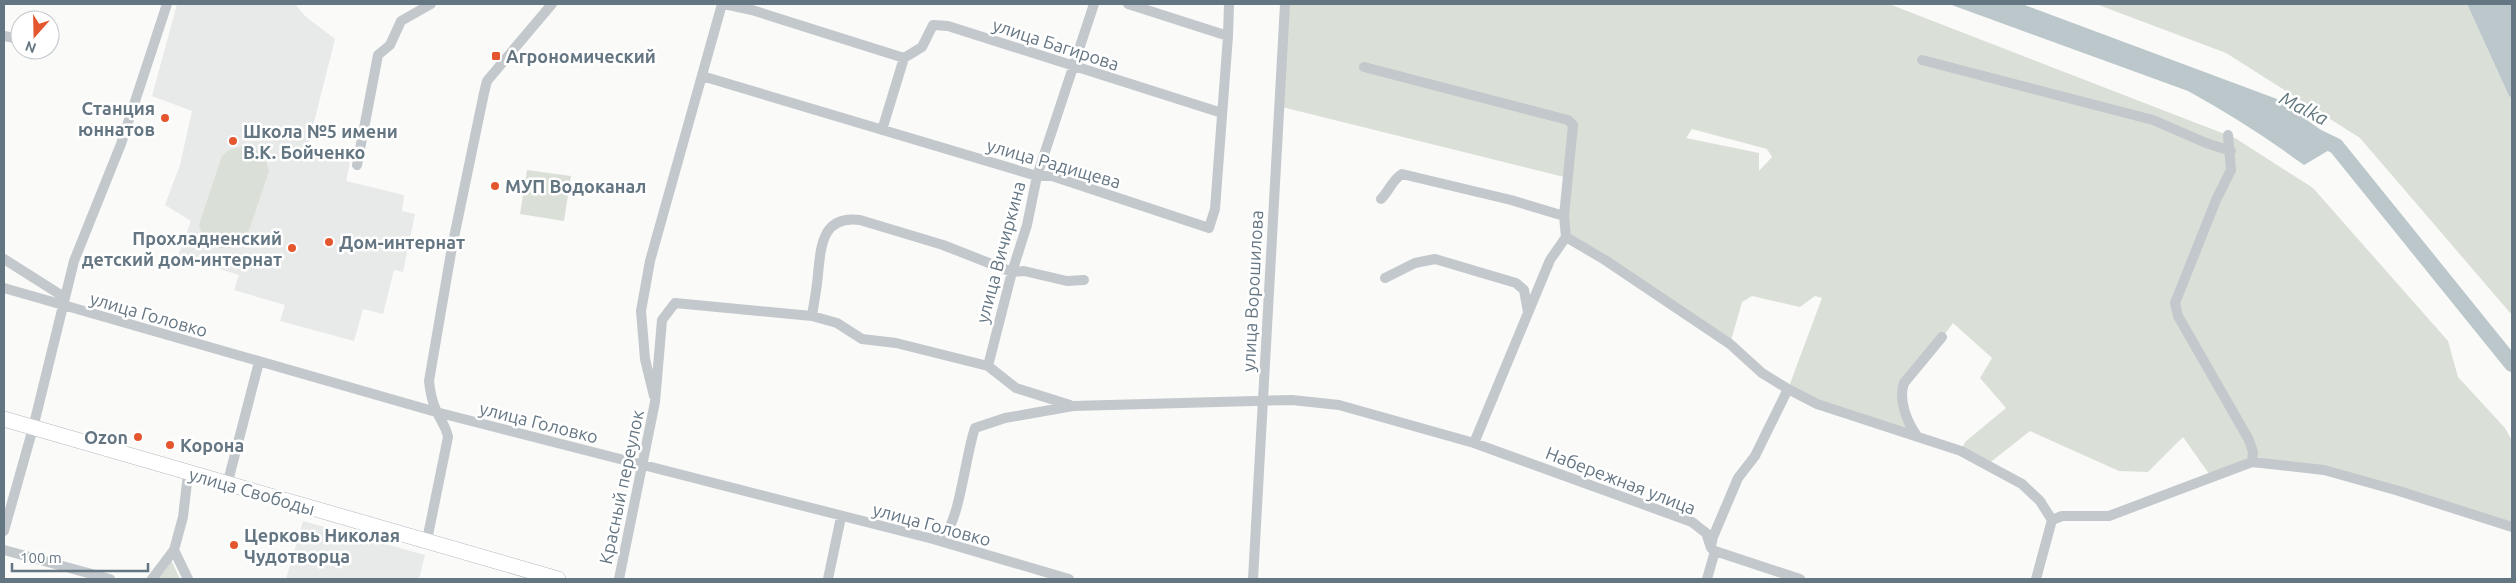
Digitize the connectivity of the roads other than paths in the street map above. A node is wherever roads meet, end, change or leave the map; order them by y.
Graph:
1 (167, 4) edge
2 (431, 4) edge
3 (552, 4) edge
4 (723, 4) edge
5 (1094, 4) edge
6 (1128, 4) edge
7 (1228, 4) edge
8 (1285, 4) edge
9 (1228, 36) junction
10 (904, 58) junction
11 (1922, 60) dead end
12 (1073, 67) junction
13 (1364, 67) dead end
14 (702, 76) junction
15 (1222, 113) junction
16 (882, 130) junction
17 (2228, 135) dead end
18 (2230, 151) junction
19 (357, 165) dead end
20 (1037, 176) junction
21 (1381, 199) dead end
22 (1564, 216) junction
23 (1566, 237) junction
24 (4, 259) edge
25 (1012, 272) junction
26 (1385, 278) dead end
27 (1084, 280) dead end
28 (4, 288) edge
29 (63, 302) junction
30 (675, 303) joint
31 (1528, 312) junction
32 (812, 316) junction
33 (1942, 337) dead end
34 (259, 362) junction
35 (988, 366) junction
36 (1788, 389) junction
37 (1263, 400) junction
38 (656, 402) junction
39 (1073, 406) junction
40 (436, 412) junction
41 (4, 419) edge
42 (33, 428) junction
43 (1917, 436) junction
44 (1474, 443) junction
45 (2252, 462) junction
46 (643, 465) junction
47 (188, 474) junction
48 (227, 485) junction
49 (841, 517) junction
50 (2052, 520) junction
51 (2512, 527) edge
52 (4, 531) edge
53 (427, 540) junction
54 (933, 540) junction
55 (4, 550) edge
56 (174, 550) junction
57 (1713, 550) junction
58 (110, 579) edge
59 (152, 579) edge
60 (188, 579) edge
61 (558, 579) edge
62 (619, 579) edge
63 (828, 579) edge
64 (1069, 579) edge
65 (1253, 579) edge
66 (1707, 579) edge
67 (1800, 579) edge
68 (2036, 579) edge

1 - 29 street
2 - 19 street
3 - 40 street
4 - 10 street
4 - 14 street, Красный переулок
5 - 12 street, улица Вичиркина
6 - 9 street
7 - 9 street, улица Радищева
8 - 37 street, улица Ворошилова
9 - 15 street, улица Радищева
10 - 12 street, улица Багирова
10 - 16 street
11 - 18 street
12 - 15 street, улица Багирова
12 - 20 street, улица Вичиркина
13 - 22 street
14 - 16 street, улица Радищева
14 - 38 street, Красный переулок
15 - 20 street, улица Радищева
16 - 20 street, улица Радищева
17 - 18 street
18 - 45 street
20 - 25 street, улица Вичиркина
21 - 22 street
22 - 23 street
23 - 31 street
23 - 36 street
24 - 29 street
25 - 27 street
25 - 32 street
25 - 35 street, улица Вичиркина
26 - 31 street
28 - 29 street, улица Головко
29 - 34 street, улица Головко
29 - 42 street
30 - 32 street, Набережная улица
30 - 38 street, Красный переулок
31 - 44 street
32 - 35 street, Набережная улица
33 - 43 street
34 - 40 street, улица Головко
34 - 48 street
35 - 39 street, Набережная улица
36 - 43 street
36 - 57 street
37 - 39 street, Набережная улица
37 - 44 street, Набережная улица
37 - 65 street, улица Ворошилова
38 - 46 street, Красный переулок
39 - 54 street, Набережная улица
40 - 46 street, улица Головко
40 - 53 street
41 - 42 main road, улица Свободы
42 - 47 main road, улица Свободы
42 - 52 street
43 - 50 street
44 - 57 street, Набережная улица
45 - 50 street
45 - 51 street
46 - 49 street, улица Головко
46 - 62 street, Красный переулок
47 - 48 main road, улица Свободы
47 - 56 street
48 - 53 main road, улица Свободы
49 - 54 street, улица Головко
49 - 63 street
50 - 68 street
53 - 61 main road, улица Свободы
54 - 64 street, улица Головко
55 - 58 street
56 - 59 street
56 - 60 street
57 - 66 street
57 - 67 street

